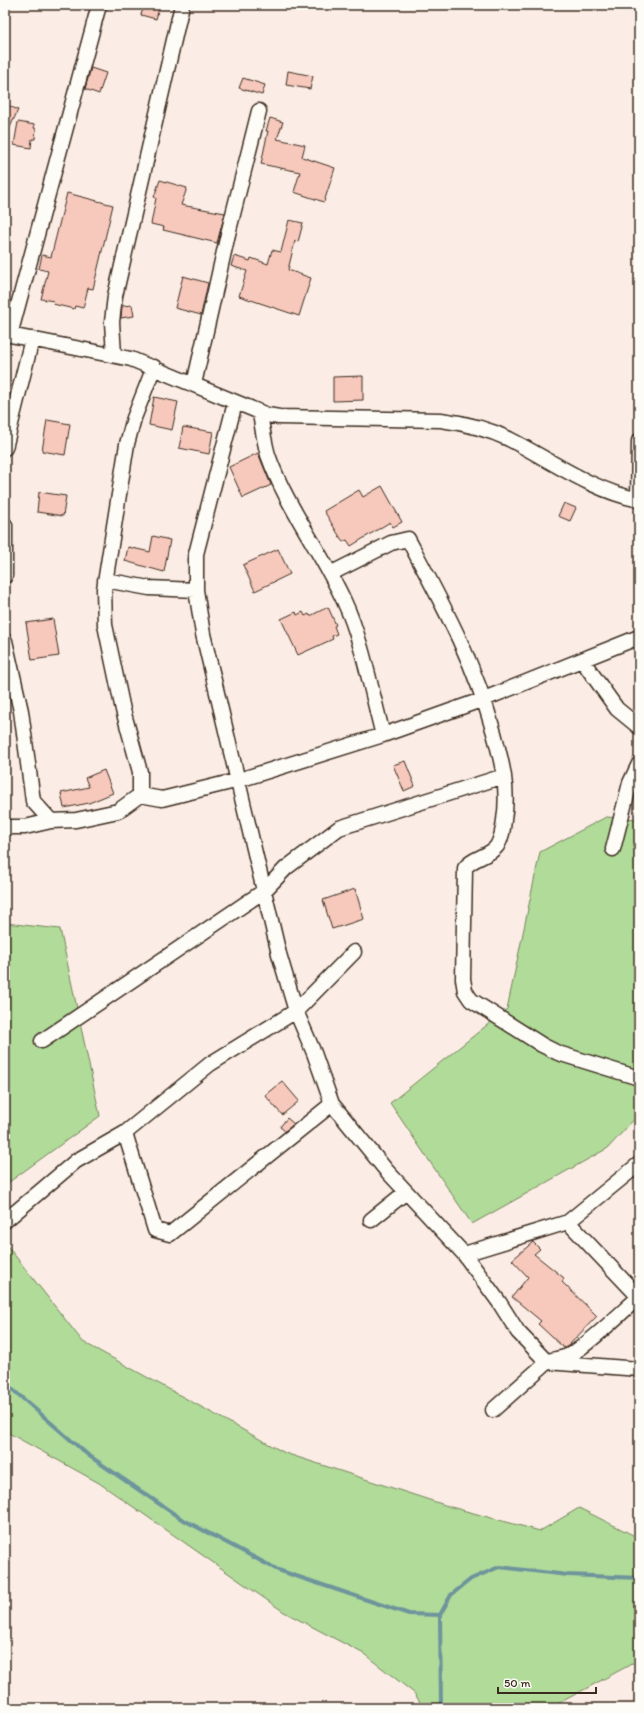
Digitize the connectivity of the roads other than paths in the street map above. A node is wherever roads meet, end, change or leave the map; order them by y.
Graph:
1 (99, 5) edge
2 (182, 5) edge
3 (259, 110) dead end
4 (8, 335) edge
5 (32, 339) junction
6 (114, 355) junction
7 (154, 367) junction
8 (194, 384) junction
9 (235, 402) junction
10 (260, 413) junction
11 (639, 442) edge
12 (5, 448) edge
13 (639, 500) edge
14 (5, 525) edge
15 (330, 574) junction
16 (5, 576) edge
17 (105, 580) junction
18 (196, 590) junction
19 (639, 637) edge
20 (5, 641) edge
21 (582, 660) junction
22 (484, 699) junction
23 (639, 727) edge
24 (383, 735) junction
25 (639, 764) edge
26 (504, 776) junction
27 (239, 780) junction
28 (140, 795) junction
29 (51, 820) junction
30 (5, 827) edge
31 (613, 849) dead end
32 (264, 891) junction
33 (354, 952) dead end
34 (296, 1011) junction
35 (42, 1041) dead end
36 (639, 1078) edge
37 (332, 1104) junction
38 (125, 1133) junction
39 (639, 1164) edge
40 (406, 1192) junction
41 (371, 1220) dead end
42 (5, 1221) edge
43 (568, 1222) junction
44 (464, 1254) junction
45 (547, 1362) junction
46 (639, 1369) edge
47 (493, 1410) dead end

1 - 4 street
2 - 6 street
3 - 8 street
4 - 5 street
5 - 6 street
5 - 12 street
6 - 7 street
7 - 8 street
7 - 17 street
8 - 9 street
9 - 10 street
9 - 18 street
10 - 13 street
10 - 15 street
11 - 13 street
14 - 16 street
15 - 22 street
15 - 24 street
17 - 18 street
17 - 28 street
18 - 27 street
19 - 21 street
20 - 29 street
21 - 22 street
21 - 23 street
22 - 24 street
22 - 26 street
24 - 27 street
25 - 31 street
26 - 32 street
26 - 36 street
27 - 28 street
27 - 32 street
28 - 29 street
29 - 30 street
32 - 34 street
32 - 35 street
33 - 34 street
34 - 37 street
34 - 38 street
37 - 38 street
37 - 40 street
38 - 42 street
39 - 43 street
40 - 41 street
40 - 44 street
43 - 44 street
43 - 45 street
44 - 45 street
45 - 46 street
45 - 47 street

